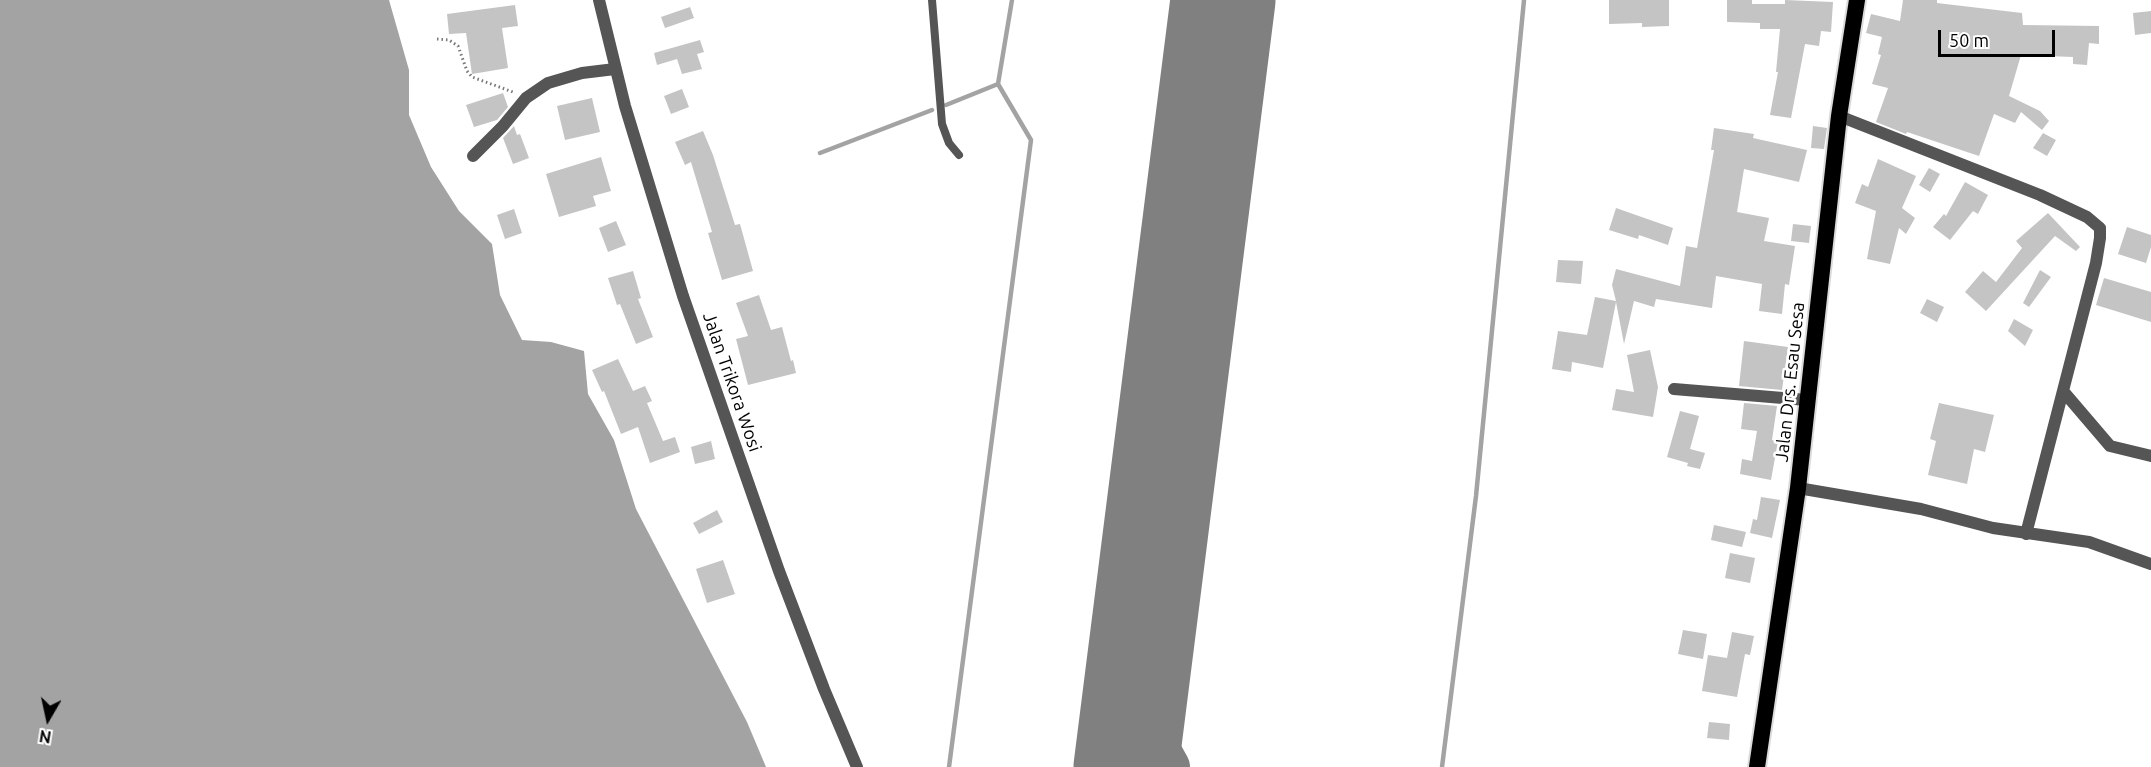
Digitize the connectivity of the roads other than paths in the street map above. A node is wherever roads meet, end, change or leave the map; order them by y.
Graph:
1 (598, 0) edge
2 (932, 0) edge
3 (1857, 0) edge
4 (615, 69) junction
5 (1839, 116) junction
6 (959, 155) dead end
7 (473, 156) dead end
8 (1674, 389) dead end
9 (2063, 391) junction
10 (1807, 400) junction
11 (2151, 456) edge
12 (1798, 488) junction
13 (2026, 534) junction
14 (2151, 564) edge
15 (857, 767) edge
16 (1757, 767) edge

1 - 4 street, Jalan Trikora Wosi
2 - 6 lane
3 - 5 highway, Jalan Drs. Esau Sesa
4 - 7 street
4 - 15 street, Jalan Trikora Wosi
5 - 9 street
5 - 10 highway, Jalan Drs. Esau Sesa
8 - 10 street
9 - 11 street
9 - 13 street
10 - 12 highway, Jalan Drs. Esau Sesa
12 - 13 street
12 - 16 highway, Jalan Drs. Esau Sesa
13 - 14 street

